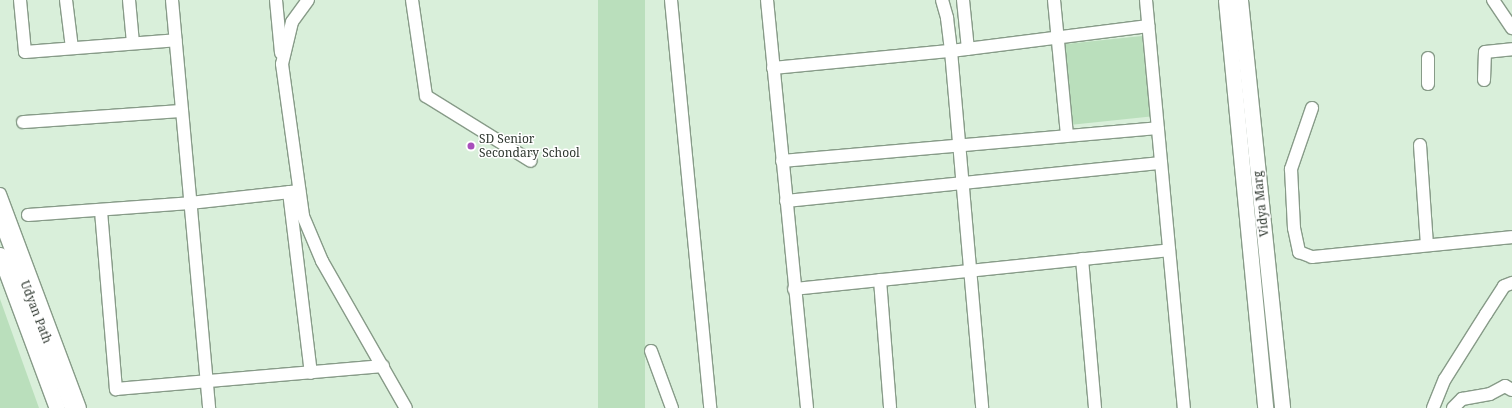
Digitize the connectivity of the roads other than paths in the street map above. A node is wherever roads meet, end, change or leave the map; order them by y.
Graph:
1 (20, 0) edge
2 (66, 0) edge
3 (129, 0) edge
4 (172, 0) edge
5 (276, 0) edge
6 (308, 0) edge
7 (412, 0) edge
8 (671, 0) edge
9 (766, 0) edge
10 (942, 0) edge
11 (963, 0) edge
12 (1054, 0) edge
13 (1146, 0) edge
14 (1226, 0) edge
15 (1240, 0) edge
16 (1493, 0) edge
17 (1148, 26) junction
18 (1512, 28) edge
19 (1057, 37) junction
20 (176, 40) junction
21 (133, 43) junction
22 (72, 48) junction
23 (968, 49) junction
24 (1512, 49) edge
25 (951, 51) junction
26 (1428, 58) dead end
27 (282, 64) junction
28 (773, 68) junction
29 (1484, 80) dead end
30 (1428, 84) dead end
31 (1312, 108) dead end
32 (182, 112) junction
33 (23, 122) dead end
34 (1158, 128) junction
35 (1067, 135) junction
36 (959, 145) junction
37 (1420, 145) dead end
38 (532, 161) dead end
39 (782, 162) junction
40 (1161, 163) junction
41 (962, 181) junction
42 (294, 191) junction
43 (0, 194) edge
44 (786, 201) junction
45 (190, 203) junction
46 (101, 210) junction
47 (28, 215) dead end
48 (0, 217) edge
49 (1512, 237) edge
50 (1427, 245) junction
51 (1169, 250) junction
52 (0, 255) edge
53 (1082, 259) junction
54 (970, 270) junction
55 (880, 280) junction
56 (1512, 283) edge
57 (794, 289) junction
58 (651, 352) dead end
59 (383, 366) junction
60 (311, 372) junction
61 (207, 382) junction
62 (1512, 390) edge
63 (57, 408) edge
64 (72, 408) edge
65 (80, 408) edge
66 (209, 408) edge
67 (406, 408) edge
68 (672, 408) edge
69 (710, 408) edge
70 (806, 408) edge
71 (890, 408) edge
72 (982, 408) edge
73 (1095, 408) edge
74 (1184, 408) edge
75 (1265, 408) edge
76 (1282, 408) edge
77 (1433, 408) edge
78 (1453, 408) edge

1 - 22 street
2 - 22 street
3 - 21 street
4 - 20 street
5 - 27 street
6 - 27 street
7 - 38 street
8 - 69 street
9 - 28 street
10 - 25 street
11 - 23 street
12 - 19 street
13 - 17 street
14 - 75 main road, Vidya Marg
15 - 76 main road, Vidya Marg
16 - 18 street
17 - 19 street
17 - 34 street
19 - 23 street
19 - 35 street
20 - 21 street
20 - 32 street
21 - 22 street
23 - 25 street
24 - 29 street
25 - 28 street
25 - 36 street
26 - 30 street
27 - 42 street
28 - 39 street
31 - 50 street
32 - 33 street
32 - 45 street
34 - 35 street
34 - 40 street
35 - 36 street
36 - 39 street
36 - 41 street
37 - 50 street
39 - 44 street
40 - 41 street
40 - 51 street
41 - 44 street
41 - 54 street
42 - 45 street
42 - 59 street
42 - 60 street
43 - 65 street
44 - 57 street
45 - 46 street
45 - 61 street
46 - 47 street
46 - 61 street
48 - 64 main road, Udyan Path
49 - 50 street
51 - 53 street
51 - 74 street
52 - 63 main road, Udyan Path
53 - 54 street
53 - 73 street
54 - 55 street
54 - 72 street
55 - 57 street
55 - 71 street
56 - 77 street
57 - 70 street
58 - 68 street
59 - 60 street
59 - 67 street
60 - 61 street
61 - 66 street
62 - 78 street

